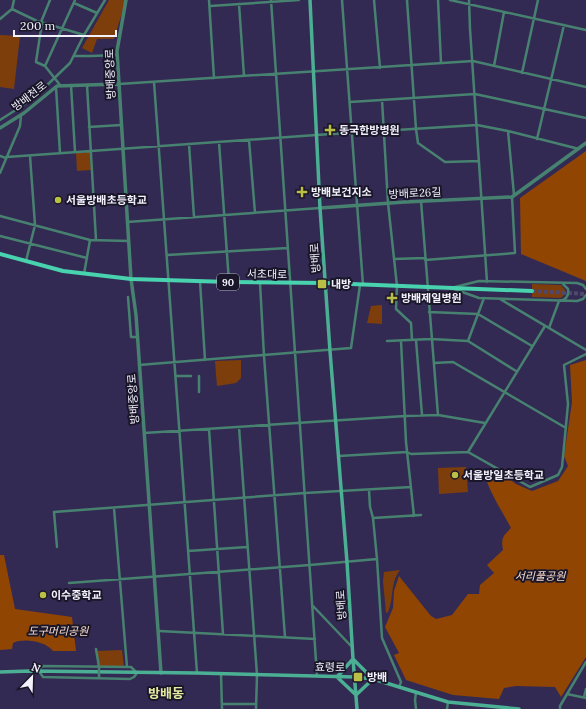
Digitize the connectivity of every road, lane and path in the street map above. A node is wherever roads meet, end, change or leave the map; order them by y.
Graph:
1 (14, 0) edge
2 (50, 0) edge
3 (71, 0) edge
4 (105, 0) edge
5 (126, 0) edge
6 (209, 0) edge
7 (227, 0) edge
8 (299, 0) edge
9 (310, 0) edge
10 (342, 0) edge
11 (374, 0) edge
12 (407, 0) edge
13 (438, 0) edge
14 (450, 0) edge
15 (469, 0) edge
16 (538, 0) edge
17 (271, 1) edge
18 (74, 2) edge
19 (239, 4) junction
20 (468, 4) junction
21 (227, 5) junction
22 (210, 6) junction
23 (12, 9) junction
24 (504, 12) junction
25 (97, 13) junction
26 (0, 19) edge
27 (534, 19) junction
28 (41, 22) junction
29 (564, 25) junction
30 (63, 29) junction
31 (586, 30) edge
32 (84, 35) junction
33 (117, 55) junction
34 (74, 56) junction
35 (472, 61) junction
36 (441, 63) junction
37 (412, 65) junction
38 (45, 66) junction
39 (494, 66) junction
40 (380, 68) junction
41 (347, 70) junction
42 (313, 72) junction
43 (522, 72) junction
44 (276, 74) junction
45 (244, 76) junction
46 (55, 78) junction
47 (214, 78) junction
48 (551, 79) junction
49 (154, 82) junction
50 (118, 84) junction
51 (71, 85) junction
52 (87, 85) junction
53 (58, 86) junction
54 (586, 87) edge
55 (475, 94) junction
56 (414, 98) junction
57 (382, 100) junction
58 (350, 102) junction
59 (544, 109) junction
60 (21, 115) junction
61 (586, 118) edge
62 (0, 120) edge
63 (121, 125) junction
64 (477, 125) junction
65 (89, 127) junction
66 (0, 128) edge
67 (416, 129) junction
68 (384, 131) junction
69 (508, 131) junction
70 (352, 133) junction
71 (316, 135) junction
72 (280, 138) junction
73 (537, 139) junction
74 (249, 140) junction
75 (219, 142) junction
76 (586, 143) edge
77 (189, 144) junction
78 (159, 146) junction
79 (122, 148) junction
80 (579, 149) junction
81 (91, 151) junction
82 (75, 152) junction
83 (60, 153) junction
84 (0, 156) edge
85 (30, 156) junction
86 (7, 158) junction
87 (479, 161) junction
88 (0, 173) edge
89 (513, 196) junction
90 (481, 198) junction
91 (422, 201) junction
92 (388, 203) junction
93 (358, 205) junction
94 (320, 208) junction
95 (285, 210) junction
96 (255, 213) junction
97 (224, 215) junction
98 (0, 216) edge
99 (194, 217) junction
100 (164, 220) junction
101 (127, 222) junction
102 (35, 225) junction
103 (0, 236) edge
104 (90, 240) junction
105 (96, 240) junction
106 (129, 241) junction
107 (30, 244) junction
108 (288, 248) junction
109 (227, 251) junction
110 (0, 254) edge
111 (167, 255) junction
112 (485, 256) junction
113 (87, 258) junction
114 (425, 259) junction
115 (394, 260) junction
116 (26, 261) junction
117 (84, 274) junction
118 (131, 279) junction
119 (169, 280) junction
120 (200, 281) junction
121 (229, 282) junction
122 (260, 282) junction
123 (487, 282) junction
124 (290, 283) junction
125 (326, 283) junction
126 (559, 283) junction
127 (580, 284) junction
128 (362, 285) junction
129 (586, 285) edge
130 (397, 286) junction
131 (427, 287) junction
132 (450, 288) junction
133 (586, 289) edge
134 (532, 291) tunnel mouth
135 (586, 295) edge
136 (128, 297) dead end
137 (484, 298) junction
138 (499, 299) junction
139 (559, 301) junction
140 (429, 312) junction
141 (478, 314) junction
142 (545, 326) junction
143 (549, 328) junction
144 (137, 337) junction
145 (431, 339) junction
146 (412, 340) junction
147 (416, 340) junction
148 (387, 341) dead end
149 (401, 341) junction
150 (468, 341) junction
151 (532, 346) junction
152 (586, 350) edge
153 (330, 351) junction
154 (295, 354) junction
155 (586, 354) edge
156 (264, 356) junction
157 (204, 360) junction
158 (175, 362) junction
159 (434, 363) junction
160 (139, 365) junction
161 (516, 371) junction
162 (176, 376) junction
163 (191, 376) dead end
164 (199, 376) dead end
165 (504, 391) junction
166 (199, 392) dead end
167 (438, 415) junction
168 (404, 416) junction
169 (422, 416) junction
170 (335, 420) junction
171 (485, 422) junction
172 (300, 423) junction
173 (269, 425) junction
174 (238, 427) junction
175 (566, 428) junction
176 (209, 429) junction
177 (180, 431) junction
178 (144, 433) junction
179 (407, 452) junction
180 (468, 452) junction
181 (338, 456) junction
182 (410, 487) junction
183 (368, 490) junction
184 (341, 492) junction
185 (305, 493) junction
186 (274, 496) junction
187 (244, 498) junction
188 (214, 500) junction
189 (184, 502) junction
190 (150, 505) junction
191 (114, 508) junction
192 (422, 515) dead end
193 (414, 516) junction
194 (373, 518) junction
195 (57, 547) dead end
196 (248, 547) junction
197 (217, 548) junction
198 (188, 551) junction
199 (377, 559) junction
200 (347, 562) junction
201 (310, 565) junction
202 (280, 568) junction
203 (249, 570) junction
204 (219, 572) junction
205 (190, 574) junction
206 (155, 577) junction
207 (119, 580) junction
208 (69, 584) dead end
209 (313, 606) junction
210 (158, 631) junction
211 (194, 633) junction
212 (223, 634) junction
213 (254, 636) junction
214 (285, 637) junction
215 (315, 639) junction
216 (352, 647) junction
217 (96, 649) dead end
218 (353, 659) junction
219 (586, 662) edge
220 (99, 667) junction
221 (127, 667) junction
222 (39, 671) junction
223 (580, 671) junction
224 (0, 672) edge
225 (586, 672) edge
226 (137, 673) junction
227 (161, 673) junction
228 (197, 673) junction
229 (221, 674) junction
230 (257, 675) junction
231 (317, 676) junction
232 (337, 676) junction
233 (99, 677) junction
234 (355, 677) junction
235 (373, 679) junction
236 (399, 687) junction
237 (586, 689) edge
238 (416, 692) junction
239 (567, 694) junction
240 (356, 695) junction
241 (585, 697) edge
242 (448, 702) junction
243 (222, 704) junction
244 (256, 704) junction
245 (222, 709) edge
246 (256, 709) edge
247 (357, 709) edge
248 (416, 709) edge
249 (447, 709) edge
250 (519, 709) edge
251 (560, 709) edge

1 - 23 street
2 - 28 street
3 - 18 street
4 - 25 street
5 - 33 street, 방배중앙로
6 - 22 street
7 - 21 street
8 - 17 street
9 - 42 main road, 방배로
10 - 41 street
11 - 40 street
12 - 37 street
13 - 36 street
14 - 20 street
15 - 20 street
16 - 27 street
17 - 19 street
17 - 44 street
18 - 25 street
18 - 30 street
19 - 21 street
19 - 45 street
20 - 24 street
20 - 35 street
21 - 22 street
22 - 47 street
23 - 26 street
23 - 28 street
24 - 27 street
24 - 39 street
25 - 32 street
27 - 29 street
27 - 43 street
28 - 30 street
28 - 38 street
29 - 31 street
29 - 48 street
30 - 32 street
30 - 38 street
32 - 34 street
33 - 34 street
33 - 50 street, 방배중앙로
34 - 46 street
35 - 36 street
35 - 39 street
35 - 55 street
36 - 37 street
37 - 40 street
37 - 56 street
38 - 46 street
39 - 43 street
40 - 41 street
41 - 42 street
41 - 58 street
42 - 44 street
42 - 71 main road, 방배로
43 - 48 street
44 - 45 street
44 - 72 street
45 - 47 street
46 - 53 street
46 - 62 street
47 - 49 street
48 - 54 street
48 - 59 street
49 - 50 street
49 - 78 street
50 - 52 street, 방배천로
50 - 63 street, 방배중앙로
51 - 52 street, 방배천로
51 - 53 street, 방배천로
51 - 82 street
52 - 65 street
53 - 60 street, 방배천로
53 - 83 street
55 - 56 street
55 - 59 street
55 - 64 street
56 - 57 street
56 - 67 street
57 - 58 street
57 - 68 street
58 - 70 street
59 - 61 street
59 - 73 street
60 - 66 street, 방배천로
60 - 86 street
63 - 65 street
63 - 79 street, 방배중앙로
64 - 67 street
64 - 69 street
64 - 87 street
65 - 81 street
67 - 68 street
67 - 87 street
68 - 70 street
68 - 92 street
69 - 73 street
69 - 89 street
70 - 71 street
70 - 93 street
71 - 72 street
71 - 94 main road, 방배로
72 - 74 street
72 - 95 street
73 - 80 street
74 - 75 street
74 - 96 street
75 - 77 street
75 - 97 street
76 - 80 street
77 - 78 street
77 - 99 street
78 - 79 street
78 - 100 street
79 - 81 street
79 - 101 street, 방배중앙로
80 - 89 street
81 - 82 street
81 - 105 street
82 - 83 street
83 - 85 street
84 - 86 street
85 - 86 street
85 - 102 street
86 - 88 street
87 - 90 street
89 - 90 street, 방배로26길
89 - 112 street
90 - 91 street, 방배로26길
90 - 112 street
91 - 92 street, 방배로26길
91 - 114 street
92 - 93 street, 방배로26길
92 - 115 street
93 - 94 street, 방배로26길
93 - 128 street
94 - 95 street
94 - 125 main road, 방배로
95 - 96 street
95 - 108 street
96 - 97 street
97 - 99 street
97 - 109 street
98 - 102 street
99 - 100 street
100 - 101 street
100 - 111 street
101 - 106 street, 방배중앙로
102 - 104 street
102 - 107 street
103 - 107 street
104 - 105 street
104 - 113 street
105 - 106 street
106 - 118 street, 방배중앙로
107 - 113 street
107 - 116 street
108 - 109 street
108 - 124 street
109 - 111 street
109 - 121 street
110 - 116 main road, 서초대로 / 90
111 - 119 street
112 - 114 street
112 - 123 street
113 - 117 street
114 - 115 street
114 - 131 street
115 - 130 street
116 - 117 main road, 서초대로 / 90
117 - 118 main road, 서초대로 / 90
118 - 119 main road, 서초대로 / 90
118 - 144 street, 방배중앙로
119 - 120 main road, 서초대로 / 90
119 - 158 street
120 - 121 main road, 서초대로 / 90
120 - 157 street
121 - 122 main road, 서초대로 / 90
122 - 124 main road, 서초대로 / 90
122 - 156 street
123 - 126 street, 서초대로
123 - 132 street, 서초대로
124 - 125 main road, 서초대로 / 90
124 - 154 street
125 - 128 main road, 서초대로 / 90
125 - 153 main road, 방배로
126 - 127 street, 서초대로
126 - 139 street
127 - 129 street, 서초대로
127 - 133 street
128 - 130 main road, 서초대로 / 90
128 - 153 street
130 - 131 main road, 서초대로 / 90
130 - 146 street
131 - 132 main road, 서초대로 / 90
131 - 140 street
132 - 134 main road, 서초대로 / 90
132 - 137 street, 서초대로
135 - 139 street, 서초대로
136 - 144 street
137 - 138 street, 서초대로
137 - 141 street
138 - 139 street, 서초대로
138 - 142 street
139 - 143 street
140 - 141 street
140 - 145 street
141 - 150 street
141 - 151 street
142 - 143 street
142 - 151 street
143 - 152 street
144 - 160 street, 방배중앙로
145 - 147 street
145 - 150 street
145 - 159 street
146 - 147 street
146 - 149 street
147 - 169 street
148 - 149 street
149 - 168 street
150 - 161 street
151 - 161 street
153 - 154 street
153 - 170 main road, 방배로
154 - 156 street
154 - 172 street
155 - 175 street
156 - 157 street
156 - 173 street
157 - 158 street
158 - 160 street
158 - 162 street
159 - 165 street
159 - 167 street
160 - 178 street, 방배중앙로
161 - 165 street
162 - 163 street
162 - 177 street
164 - 166 street
165 - 171 street
165 - 175 street
167 - 169 street
167 - 171 street
168 - 169 street
168 - 170 street
168 - 179 street
170 - 172 street
170 - 181 main road, 방배로
171 - 180 street
172 - 173 street
172 - 185 street
173 - 174 street
173 - 186 street
174 - 176 street
174 - 187 street
175 - 180 street
176 - 177 street
176 - 188 street
177 - 178 street
177 - 189 street
178 - 190 street, 방배중앙로
179 - 180 street
179 - 181 street
179 - 182 street
181 - 184 main road, 방배로
182 - 183 street
182 - 193 street
183 - 184 street
183 - 194 street
184 - 185 street
184 - 200 main road, 방배로
185 - 186 street
185 - 201 street
186 - 187 street
186 - 202 street
187 - 188 street
187 - 196 street
188 - 189 street
188 - 197 street
189 - 190 street
189 - 198 street
190 - 191 street
190 - 206 street, 방배중앙로
191 - 195 street
191 - 207 street
192 - 193 street
193 - 194 street
194 - 199 street
196 - 197 street
196 - 203 street
197 - 198 street
197 - 204 street
198 - 205 street
199 - 200 street
199 - 236 street
200 - 201 street
200 - 216 main road, 방배로
201 - 202 street
201 - 209 street
202 - 203 street
202 - 214 street
203 - 204 street
203 - 213 street
204 - 205 street
204 - 212 street
205 - 206 street
205 - 211 street
206 - 207 street
206 - 210 street, 방배중앙로
207 - 208 street
207 - 221 street
209 - 215 street
209 - 216 street, 방배로
210 - 211 street
210 - 227 street, 방배중앙로
211 - 212 street
211 - 228 street
212 - 213 street
213 - 214 street
213 - 230 street
214 - 215 street
215 - 231 street
216 - 218 main road, 방배로
217 - 220 street
218 - 232 main road
218 - 234 main road, 방배로
218 - 235 main road
219 - 223 street
220 - 221 street, 효령로
220 - 222 street, 효령로
220 - 233 street, bridge
221 - 226 street, 효령로
222 - 224 main road, 효령로
222 - 226 main road, 효령로
222 - 233 street, 효령로
223 - 225 street
223 - 239 street
226 - 227 main road, 효령로
226 - 233 street, 효령로
227 - 228 main road, 효령로
228 - 229 main road, 효령로
229 - 230 main road, 효령로
229 - 243 street
230 - 231 main road, 효령로
230 - 244 street
231 - 232 main road, 효령로
232 - 234 main road, 효령로
232 - 240 main road
234 - 235 main road, 효령로
234 - 240 main road, 방배로
235 - 236 main road, 효령로
235 - 240 main road
236 - 238 main road, 효령로
237 - 241 street
238 - 242 main road, 효령로
238 - 248 street
239 - 241 street
239 - 251 street
240 - 247 main road, 방배로
242 - 249 street
242 - 250 main road, 효령로
243 - 244 street
243 - 245 street
244 - 246 street

